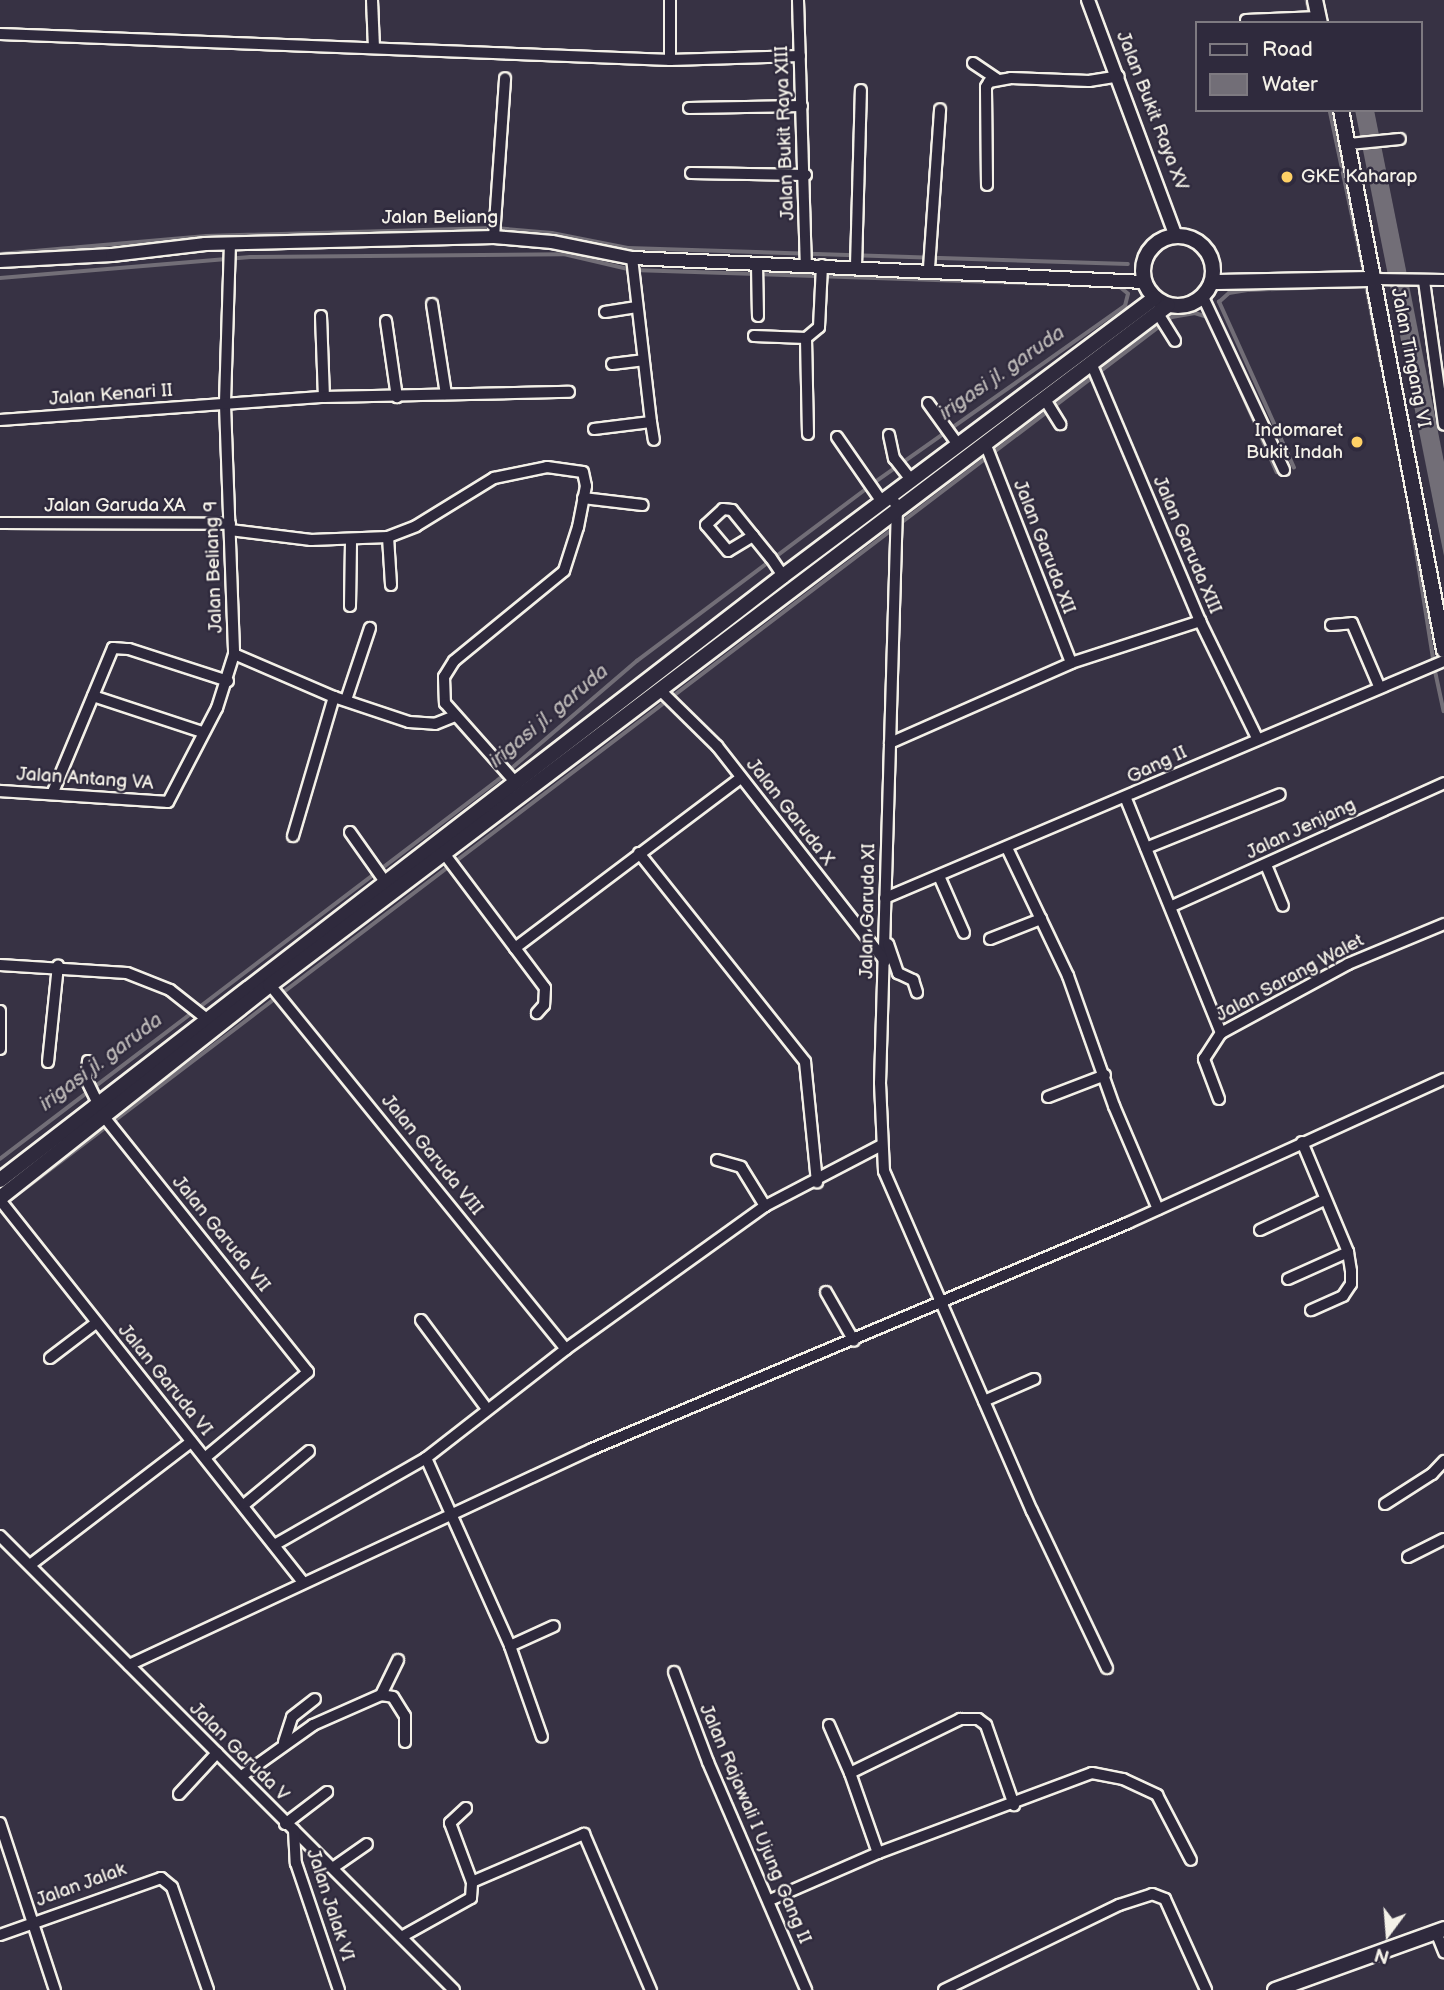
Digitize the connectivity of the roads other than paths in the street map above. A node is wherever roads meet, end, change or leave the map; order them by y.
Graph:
1 (372, 0) edge
2 (670, 0) edge
3 (680, 0) edge
4 (798, 0) edge
5 (1088, 0) edge
6 (1315, 0) edge
7 (1246, 20) dead end
8 (1320, 20) edge
9 (0, 34) edge
10 (374, 47) junction
11 (800, 55) junction
12 (670, 60) junction
13 (973, 63) dead end
14 (1119, 75) junction
15 (505, 78) dead end
16 (997, 79) junction
17 (861, 90) dead end
18 (802, 106) junction
19 (689, 108) dead end
20 (940, 109) dead end
21 (1342, 112) edge
22 (1400, 139) dead end
23 (1355, 144) junction
24 (691, 173) dead end
25 (806, 175) junction
26 (987, 186) dead end
27 (1176, 236) junction
28 (494, 237) junction
29 (230, 243) junction
30 (632, 258) junction
31 (0, 261) edge
32 (806, 264) junction
33 (757, 265) junction
34 (822, 265) junction
35 (856, 266) junction
36 (929, 268) junction
37 (1382, 279) junction
38 (1444, 280) edge
39 (1424, 281) junction
40 (1144, 282) junction
41 (1212, 282) junction
42 (1203, 297) junction
43 (432, 304) dead end
44 (1160, 305) junction
45 (638, 307) junction
46 (605, 312) dead end
47 (321, 316) dead end
48 (758, 316) dead end
49 (386, 321) dead end
50 (754, 336) dead end
51 (806, 338) junction
52 (1175, 341) dead end
53 (643, 359) junction
54 (1091, 363) junction
55 (612, 364) dead end
56 (569, 393) dead end
57 (446, 394) junction
58 (324, 397) junction
59 (397, 397) junction
60 (1044, 398) junction
61 (928, 403) dead end
62 (226, 405) junction
63 (0, 420) edge
64 (651, 422) junction
65 (1060, 424) dead end
66 (1444, 424) edge
67 (594, 429) dead end
68 (808, 434) dead end
69 (889, 435) dead end
70 (837, 437) dead end
71 (654, 440) dead end
72 (985, 443) junction
73 (959, 446) junction
74 (1284, 470) dead end
75 (912, 481) junction
76 (583, 498) junction
77 (890, 502) junction
78 (643, 505) dead end
79 (0, 523) edge
80 (230, 527) junction
81 (753, 536) junction
82 (388, 537) junction
83 (351, 539) junction
84 (812, 563) junction
85 (777, 566) junction
86 (391, 585) dead end
87 (350, 606) dead end
88 (1200, 621) junction
89 (1331, 625) dead end
90 (370, 628) dead end
91 (1444, 650) edge
92 (234, 654) junction
93 (1444, 661) edge
94 (1071, 663) junction
95 (228, 681) junction
96 (1379, 686) junction
97 (660, 690) junction
98 (93, 696) junction
99 (334, 697) junction
100 (346, 701) junction
101 (456, 716) junction
102 (202, 732) junction
103 (1257, 738) junction
104 (890, 743) junction
105 (507, 775) junction
106 (741, 778) junction
107 (1444, 783) edge
108 (0, 791) edge
109 (53, 792) junction
110 (1280, 794) dead end
111 (1126, 799) junction
112 (350, 832) dead end
113 (293, 836) dead end
114 (1007, 848) junction
115 (1146, 848) junction
116 (639, 853) junction
117 (446, 856) junction
118 (1266, 865) junction
119 (939, 876) junction
120 (384, 879) junction
121 (885, 898) junction
122 (1172, 906) junction
123 (1283, 906) dead end
124 (1041, 919) junction
125 (1444, 924) edge
126 (884, 932) junction
127 (964, 933) dead end
128 (990, 939) dead end
129 (516, 948) junction
130 (886, 961) junction
131 (0, 965) edge
132 (58, 966) junction
133 (270, 985) junction
134 (917, 992) dead end
135 (0, 1011) edge
136 (537, 1013) dead end
137 (205, 1016) junction
138 (1221, 1033) junction
139 (0, 1049) edge
140 (88, 1061) dead end
141 (47, 1062) dead end
142 (1105, 1075) junction
143 (1444, 1079) edge
144 (1048, 1097) dead end
145 (1219, 1099) dead end
146 (102, 1112) junction
147 (1302, 1142) junction
148 (880, 1146) junction
149 (717, 1160) dead end
150 (0, 1180) edge
151 (817, 1182) junction
152 (0, 1199) edge
153 (1324, 1200) junction
154 (765, 1206) junction
155 (1158, 1209) junction
156 (1260, 1230) dead end
157 (1348, 1252) junction
158 (1288, 1279) dead end
159 (826, 1292) dead end
160 (940, 1303) junction
161 (1311, 1310) dead end
162 (421, 1320) dead end
163 (96, 1323) junction
164 (855, 1341) junction
165 (566, 1349) junction
166 (50, 1357) dead end
167 (1034, 1379) dead end
168 (984, 1401) junction
169 (487, 1409) junction
170 (191, 1442) junction
171 (309, 1451) dead end
172 (206, 1457) junction
173 (426, 1458) junction
174 (1444, 1461) edge
175 (244, 1504) junction
176 (1385, 1504) dead end
177 (455, 1516) junction
178 (0, 1536) edge
179 (1444, 1539) edge
180 (276, 1544) junction
181 (1408, 1557) dead end
182 (30, 1565) junction
183 (303, 1582) junction
184 (554, 1626) dead end
185 (510, 1646) junction
186 (398, 1660) dead end
187 (129, 1665) junction
188 (1107, 1668) dead end
189 (674, 1672) dead end
190 (381, 1695) junction
191 (315, 1699) dead end
192 (829, 1725) dead end
193 (542, 1737) dead end
194 (284, 1742) junction
195 (405, 1742) dead end
196 (218, 1753) junction
197 (850, 1773) junction
198 (243, 1775) junction
199 (327, 1792) dead end
200 (179, 1794) dead end
201 (1014, 1805) junction
202 (466, 1808) dead end
203 (0, 1823) edge
204 (290, 1827) junction
205 (367, 1844) dead end
206 (877, 1853) junction
207 (1191, 1860) dead end
208 (334, 1867) junction
209 (472, 1882) junction
210 (770, 1900) junction
211 (33, 1921) junction
212 (1440, 1931) edge
213 (0, 1935) edge
214 (403, 1936) junction
215 (1444, 1952) edge
216 (1296, 1986) edge
217 (55, 1990) edge
218 (208, 1990) edge
219 (339, 1990) edge
220 (454, 1990) edge
221 (651, 1990) edge
222 (806, 1990) edge
223 (944, 1990) edge
224 (1206, 1990) edge
225 (1275, 1990) edge

1 - 10 street
2 - 3 street
2 - 12 street
4 - 11 street, Jalan Bukit Raya XIII
5 - 14 street, Jalan Bukit Raya XV
6 - 8 main road
7 - 8 street
9 - 10 street
10 - 12 street
11 - 12 street
11 - 18 street, Jalan Bukit Raya XIII
13 - 16 street
14 - 16 street
14 - 27 street, Jalan Bukit Raya XV
15 - 28 street
16 - 26 street
17 - 35 street
18 - 19 street
18 - 25 street, Jalan Bukit Raya XIII
20 - 36 street
21 - 23 main road, Jalan Tingang VI
22 - 23 street
23 - 37 main road, Jalan Tingang VI
24 - 25 street
25 - 32 street, Jalan Bukit Raya XIII
27 - 40 main road
27 - 41 main road
28 - 29 street, Jalan Beliang
28 - 30 street, Jalan Beliang
29 - 31 street, Jalan Beliang
29 - 62 street, Jalan Beliang 9
30 - 33 street, Jalan Beliang
30 - 45 street
32 - 33 street, Jalan Beliang
32 - 34 street, Jalan Beliang
33 - 48 street
34 - 35 street, Jalan Beliang
34 - 51 street
35 - 36 street, Jalan Beliang
36 - 40 street, Jalan Beliang
37 - 39 street
37 - 41 main road
37 - 91 main road, Jalan Tingang VI
38 - 39 street
39 - 66 street
40 - 44 main road
41 - 42 main road
42 - 44 main road
42 - 74 street
43 - 57 street
44 - 52 street
44 - 54 main road
44 - 73 main road
45 - 46 street
45 - 53 street
47 - 58 street
49 - 59 street
50 - 51 street
51 - 68 street
53 - 55 street
53 - 64 street
54 - 60 main road
54 - 88 street, Jalan Garuda XIII
56 - 57 street, Jalan Kenari II
57 - 59 street, Jalan Kenari II
58 - 59 street, Jalan Kenari II
58 - 62 street, Jalan Kenari II
60 - 65 street
60 - 72 main road
61 - 73 street
62 - 63 street, Jalan Kenari II
62 - 80 street, Jalan Beliang 9
64 - 67 street
64 - 71 street
69 - 75 street
70 - 77 street
72 - 77 main road
72 - 94 street, Jalan Garuda XII
73 - 75 main road
75 - 77 main road
76 - 78 street
76 - 82 street, Jalan Garuda XA
76 - 101 street, Jalan Garuda XA
77 - 84 main road
77 - 104 street, Jalan Garuda XI
79 - 80 street, Jalan Garuda XA
80 - 83 street, Jalan Garuda XA
80 - 92 street, Jalan Beliang 9
81 - 81 street
81 - 85 street
82 - 83 street, Jalan Garuda XA
82 - 86 street
83 - 87 street
84 - 85 main road
84 - 97 main road
85 - 105 main road
88 - 94 street
88 - 103 street, Jalan Garuda XIII
89 - 96 street
90 - 100 street
92 - 95 street
92 - 99 street, Jalan Beliang 9
93 - 96 street, Gang II
94 - 104 street
95 - 98 street
95 - 102 street
96 - 103 street, Gang II
97 - 106 street, Jalan Garuda X
97 - 117 main road
98 - 102 street
98 - 109 street
99 - 100 street, Jalan Beliang 9
99 - 113 street
100 - 101 street, Jalan Beliang 9
101 - 105 street, Jalan Garuda XA
102 - 109 street, Jalan Antang VA
103 - 111 street, Gang II
104 - 121 street, Jalan Garuda XI
105 - 120 main road
106 - 116 street
106 - 130 street, Jalan Garuda X
107 - 118 street, Jalan Jenjang
108 - 109 street, Jalan Antang VA
110 - 115 street
111 - 114 street, Gang II
111 - 115 street
112 - 120 street
114 - 119 street, Gang II
114 - 124 street
115 - 122 street
116 - 129 street
116 - 151 street
117 - 120 main road
117 - 129 street
118 - 122 street, Jalan Jenjang
118 - 123 street
119 - 121 street, Gang II
119 - 127 street
120 - 133 main road
120 - 137 main road
121 - 126 street, Jalan Garuda XI
122 - 138 street
124 - 128 street
124 - 142 street
125 - 138 street, Jalan Sarang Walet
126 - 130 street, Jalan Garuda XI
126 - 134 street
129 - 136 street
130 - 148 street, Jalan Garuda XI
131 - 132 street
132 - 137 street
132 - 141 street
133 - 146 main road
133 - 165 street, Jalan Garuda VIII
135 - 139 street
137 - 146 main road
138 - 145 street, Jalan Sarang Walet
140 - 146 street, Jalan Garuda VII
142 - 144 street
142 - 155 street
143 - 147 street
146 - 150 main road
146 - 152 main road
146 - 172 street, Jalan Garuda VII
147 - 153 street
147 - 155 street
148 - 151 street
148 - 160 street, Jalan Garuda XI
149 - 154 street
151 - 154 street
152 - 163 street, Jalan Garuda VI
153 - 156 street
153 - 157 street
154 - 165 street
155 - 160 street
157 - 158 street
157 - 161 street
159 - 164 street
160 - 164 street
160 - 168 street, Jalan Garuda XI
162 - 169 street
163 - 166 street
163 - 170 street, Jalan Garuda VI
164 - 177 street
165 - 169 street
167 - 168 street
168 - 188 street, Jalan Garuda XI
169 - 173 street
170 - 172 street, Jalan Garuda VI
170 - 182 street
171 - 175 street
172 - 175 street, Jalan Garuda VI
173 - 177 street
173 - 180 street
174 - 176 street
175 - 180 street, Jalan Garuda VI
177 - 183 street
177 - 185 street
178 - 182 street, Jalan Garuda V
179 - 181 street
180 - 183 street, Jalan Garuda VI
182 - 187 street, Jalan Garuda V
183 - 187 street
184 - 185 street
185 - 193 street
186 - 190 street
187 - 196 street, Jalan Garuda V
189 - 210 street, Jalan Rajawali I Ujung Gang II
190 - 194 street
190 - 195 street
191 - 194 street
192 - 197 street
194 - 198 street
196 - 198 street, Jalan Garuda V
196 - 200 street
197 - 201 street
197 - 206 street
198 - 204 street, Jalan Garuda V
199 - 204 street
201 - 206 street
201 - 207 street
202 - 209 street
203 - 211 street
204 - 208 street, Jalan Garuda V
204 - 219 street, Jalan Jalak VI
205 - 208 street
206 - 210 street
208 - 214 street, Jalan Garuda V
209 - 214 street
209 - 221 street
210 - 222 street, Jalan Rajawali I Ujung Gang II
211 - 213 street, Jalan Jalak
211 - 217 street
211 - 218 street, Jalan Jalak
212 - 215 street
212 - 216 main road
214 - 220 street, Jalan Garuda V
216 - 225 main road
223 - 224 street

